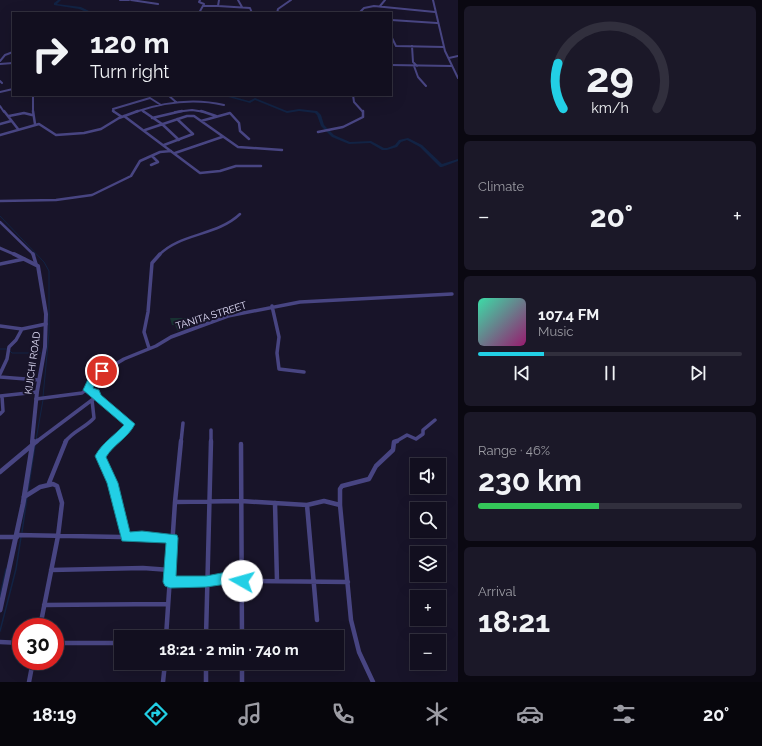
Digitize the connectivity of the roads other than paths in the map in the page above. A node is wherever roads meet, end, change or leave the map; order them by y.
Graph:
1 (120, 0) edge
2 (130, 0) edge
3 (154, 0) edge
4 (200, 0) edge
5 (219, 0) edge
6 (238, 0) edge
7 (291, 0) edge
8 (385, 0) edge
9 (433, 0) edge
10 (140, 1) edge
11 (150, 3) junction
12 (158, 4) dead end
13 (204, 6) junction
14 (218, 6) junction
15 (380, 6) junction
16 (242, 7) junction
17 (200, 12) edge
18 (252, 12) edge
19 (277, 12) edge
20 (360, 12) edge
21 (435, 12) junction
22 (392, 20) edge
23 (437, 23) junction
24 (392, 36) edge
25 (392, 46) edge
26 (396, 46) junction
27 (412, 46) junction
28 (444, 47) junction
29 (12, 52) edge
30 (458, 56) edge
31 (449, 58) junction
32 (0, 61) edge
33 (12, 63) edge
34 (0, 64) edge
35 (392, 65) edge
36 (414, 66) junction
37 (452, 67) junction
38 (458, 78) edge
39 (426, 86) dead end
40 (12, 88) edge
41 (0, 92) edge
42 (33, 96) edge
43 (169, 96) edge
44 (353, 96) edge
45 (176, 102) junction
46 (161, 105) junction
47 (224, 105) dead end
48 (0, 106) edge
49 (142, 110) junction
50 (32, 115) junction
51 (9, 116) junction
52 (123, 116) junction
53 (216, 116) junction
54 (152, 118) junction
55 (177, 119) junction
56 (11, 121) junction
57 (201, 121) junction
58 (0, 124) edge
59 (35, 124) junction
60 (162, 124) junction
61 (18, 129) junction
62 (145, 130) junction
63 (318, 132) dead end
64 (0, 135) edge
65 (222, 136) junction
66 (249, 139) dead end
67 (179, 140) junction
68 (164, 145) junction
69 (282, 150) dead end
70 (171, 151) junction
71 (175, 153) junction
72 (152, 156) junction
73 (150, 165) dead end
74 (260, 166) dead end
75 (0, 201) edge
76 (240, 214) dead end
77 (0, 222) edge
78 (0, 248) edge
79 (24, 259) junction
80 (0, 264) edge
81 (36, 264) junction
82 (452, 294) dead end
83 (272, 306) junction
84 (46, 324) junction
85 (0, 326) edge
86 (22, 329) junction
87 (149, 348) junction
88 (304, 372) dead end
89 (0, 375) edge
90 (39, 380) junction
91 (87, 390) junction
92 (37, 392) junction
93 (1, 396) edge
94 (94, 398) junction
95 (36, 399) junction
96 (0, 414) edge
97 (434, 420) dead end
98 (183, 423) dead end
99 (212, 430) dead end
100 (32, 444) junction
101 (242, 444) dead end
102 (0, 472) edge
103 (49, 483) junction
104 (24, 497) junction
105 (208, 501) junction
106 (241, 501) junction
107 (175, 502) junction
108 (275, 503) junction
109 (307, 505) junction
110 (340, 505) junction
111 (17, 536) junction
112 (58, 536) junction
113 (0, 537) edge
114 (126, 538) junction
115 (172, 538) junction
116 (51, 570) junction
117 (170, 570) junction
118 (206, 581) junction
119 (242, 581) junction
120 (277, 581) junction
121 (170, 582) junction
122 (348, 582) junction
123 (313, 583) junction
124 (168, 604) junction
125 (44, 605) junction
126 (0, 610) edge
127 (42, 618) edge
128 (317, 620) dead end
129 (166, 630) edge
130 (206, 630) edge
131 (242, 630) edge
132 (0, 642) edge
133 (12, 643) edge
134 (64, 643) edge
135 (114, 644) edge
136 (31, 670) edge
137 (164, 670) edge
138 (206, 670) edge
139 (242, 670) edge
140 (29, 682) edge
141 (34, 682) edge
142 (162, 682) edge
143 (206, 682) edge
144 (242, 682) edge
145 (373, 682) edge

1 - 2 street
2 - 10 street
3 - 11 street
4 - 13 street
5 - 14 street
6 - 16 street
7 - 19 street
8 - 15 street
9 - 21 street
10 - 11 street
11 - 12 street
13 - 14 street
13 - 17 street
14 - 16 street
15 - 20 street
15 - 21 street
16 - 18 street
21 - 23 street
22 - 23 street
23 - 28 street
24 - 26 street
25 - 26 street
26 - 27 street
27 - 28 street
27 - 36 street
28 - 31 street
29 - 32 street
30 - 31 street
31 - 37 street
33 - 34 street
35 - 36 street
36 - 37 street
36 - 39 street
37 - 38 street
40 - 41 street
42 - 50 street
43 - 45 street
44 - 63 street
45 - 46 street
45 - 47 street
46 - 49 street
46 - 52 street
48 - 51 street
49 - 52 street
49 - 54 street
50 - 51 street
50 - 59 street
51 - 56 street
52 - 59 street
52 - 62 street
53 - 54 street
53 - 57 street
53 - 66 street
54 - 60 street
55 - 57 street
55 - 60 street
55 - 67 street
56 - 58 street
56 - 61 street
57 - 65 street
59 - 61 street
60 - 62 street
60 - 67 street
61 - 64 street
62 - 68 street
65 - 69 street
65 - 71 street
67 - 68 street
68 - 70 street
70 - 71 street
70 - 72 street
71 - 74 street
72 - 73 street
72 - 75 street
76 - 87 street
77 - 81 street
78 - 79 street
79 - 80 street
79 - 81 street
81 - 84 street, KIJICHI ROAD
82 - 83 street, TANITA STREET
83 - 87 street, TANITA STREET
83 - 88 street
84 - 86 street
84 - 90 street, KIJICHI ROAD
85 - 86 street
86 - 89 street
87 - 91 street, TANITA STREET
89 - 90 street
90 - 92 street, KIJICHI ROAD
91 - 94 street
91 - 95 street
92 - 93 street
92 - 95 street, KIJICHI ROAD
93 - 96 street
94 - 100 street
94 - 103 street
94 - 114 street
95 - 100 street, KIJICHI ROAD
97 - 110 street
98 - 107 street
99 - 105 street
100 - 102 street
100 - 104 street, KIJICHI ROAD
101 - 106 street
103 - 104 street
103 - 112 street
104 - 111 street, KIJICHI ROAD
105 - 106 street
105 - 107 street
105 - 118 street
106 - 108 street
106 - 119 street
107 - 115 street
108 - 109 street
108 - 120 street
109 - 110 street
109 - 123 street
110 - 122 street
111 - 112 street
111 - 113 street
111 - 126 street, KIJICHI ROAD
112 - 114 street
112 - 116 street
114 - 115 street
115 - 117 street
116 - 117 street
116 - 125 street
117 - 121 street
118 - 119 street
118 - 121 street
118 - 130 street
119 - 120 street
119 - 131 street
120 - 123 street
121 - 124 street
122 - 123 street
122 - 145 street
123 - 128 street
124 - 125 street
124 - 129 street
125 - 127 street
132 - 133 street
134 - 135 street
136 - 140 street
137 - 142 street
138 - 143 street
139 - 144 street
140 - 141 street

